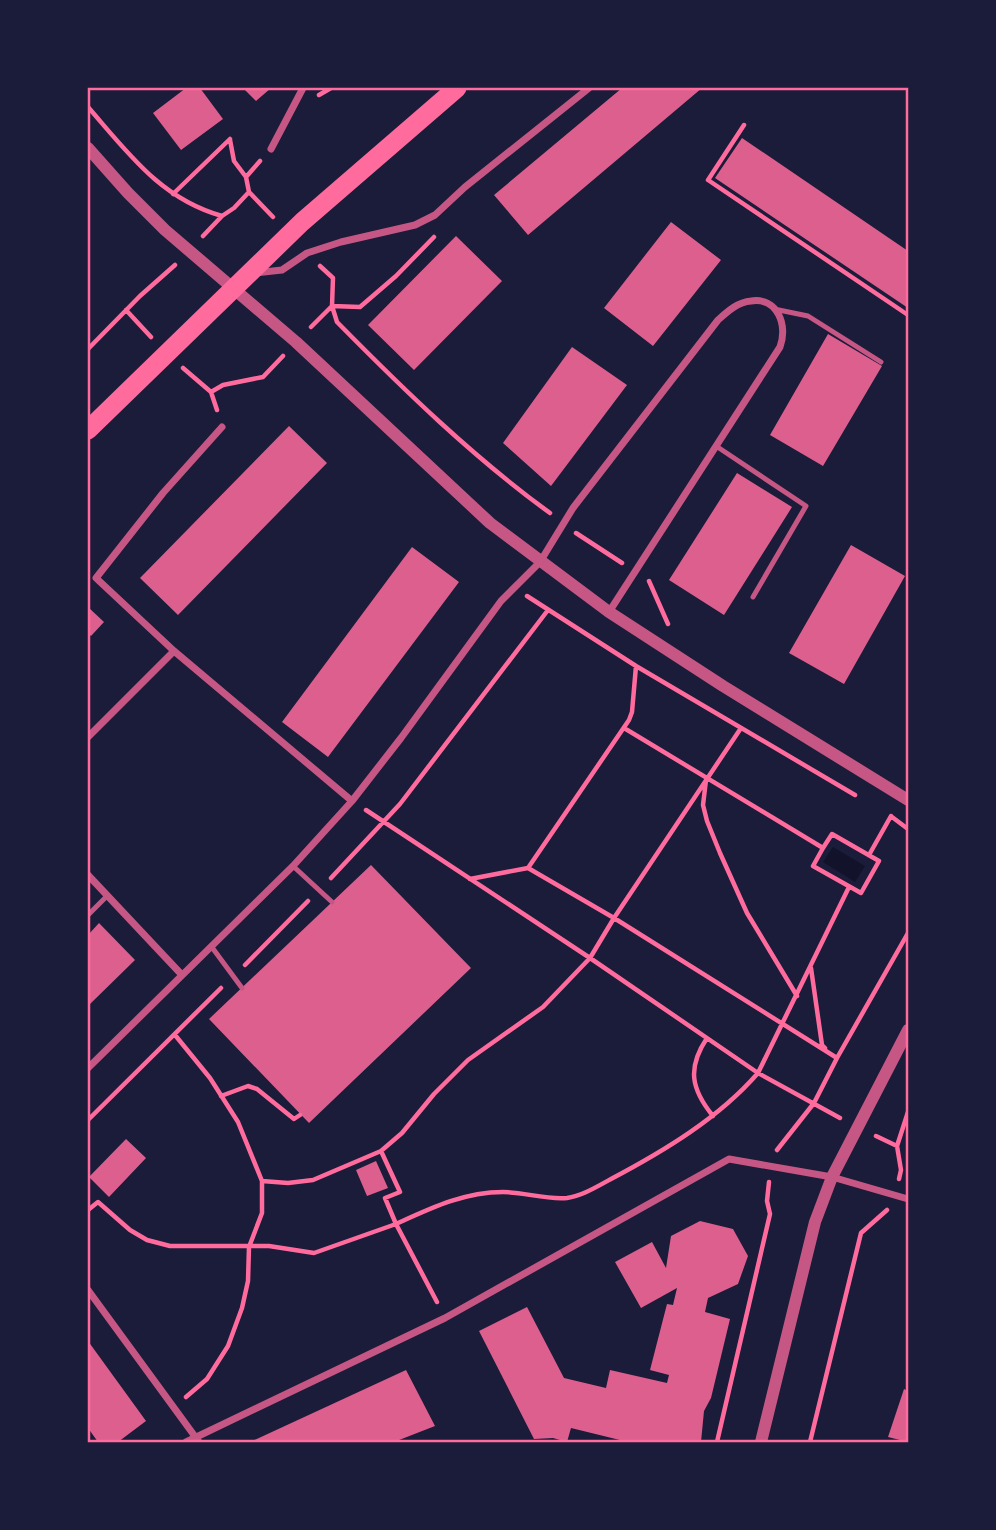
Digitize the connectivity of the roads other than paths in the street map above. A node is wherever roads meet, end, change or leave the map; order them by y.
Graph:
1 (303, 88) edge
2 (457, 88) edge
3 (589, 88) edge
4 (88, 148) edge
5 (271, 149) dead end
6 (251, 274) junction
7 (233, 290) junction
8 (774, 309) junction
9 (881, 362) dead end
10 (222, 426) road end
11 (88, 430) edge
12 (716, 446) junction
13 (540, 562) junction
14 (753, 597) dead end
15 (609, 612) junction
16 (174, 651) junction
17 (88, 737) edge
18 (908, 800) edge
19 (352, 801) junction
20 (293, 866) junction
21 (88, 874) edge
22 (107, 896) junction
23 (332, 902) dead end
24 (88, 915) edge
25 (211, 946) junction
26 (182, 975) junction
27 (242, 988) dead end
28 (908, 1030) edge
29 (88, 1068) edge
30 (832, 1177) junction
31 (908, 1199) edge
32 (88, 1290) edge
33 (198, 1440) edge
34 (186, 1443) edge
35 (761, 1443) edge

1 - 5 street
2 - 6 highway
3 - 6 street
4 - 7 street
6 - 7 highway
7 - 11 highway
7 - 13 street
8 - 9 lane
8 - 12 street
8 - 13 street
10 - 16 street
12 - 14 lane
12 - 15 street
13 - 15 street
13 - 19 street
15 - 18 street
16 - 17 street
16 - 19 street
19 - 20 street
20 - 23 lane
20 - 25 street
21 - 22 street
22 - 24 lane
22 - 26 street
25 - 26 street
25 - 27 lane
26 - 29 street
28 - 30 street
30 - 31 street
30 - 33 street
30 - 35 street
32 - 33 street
33 - 34 street

